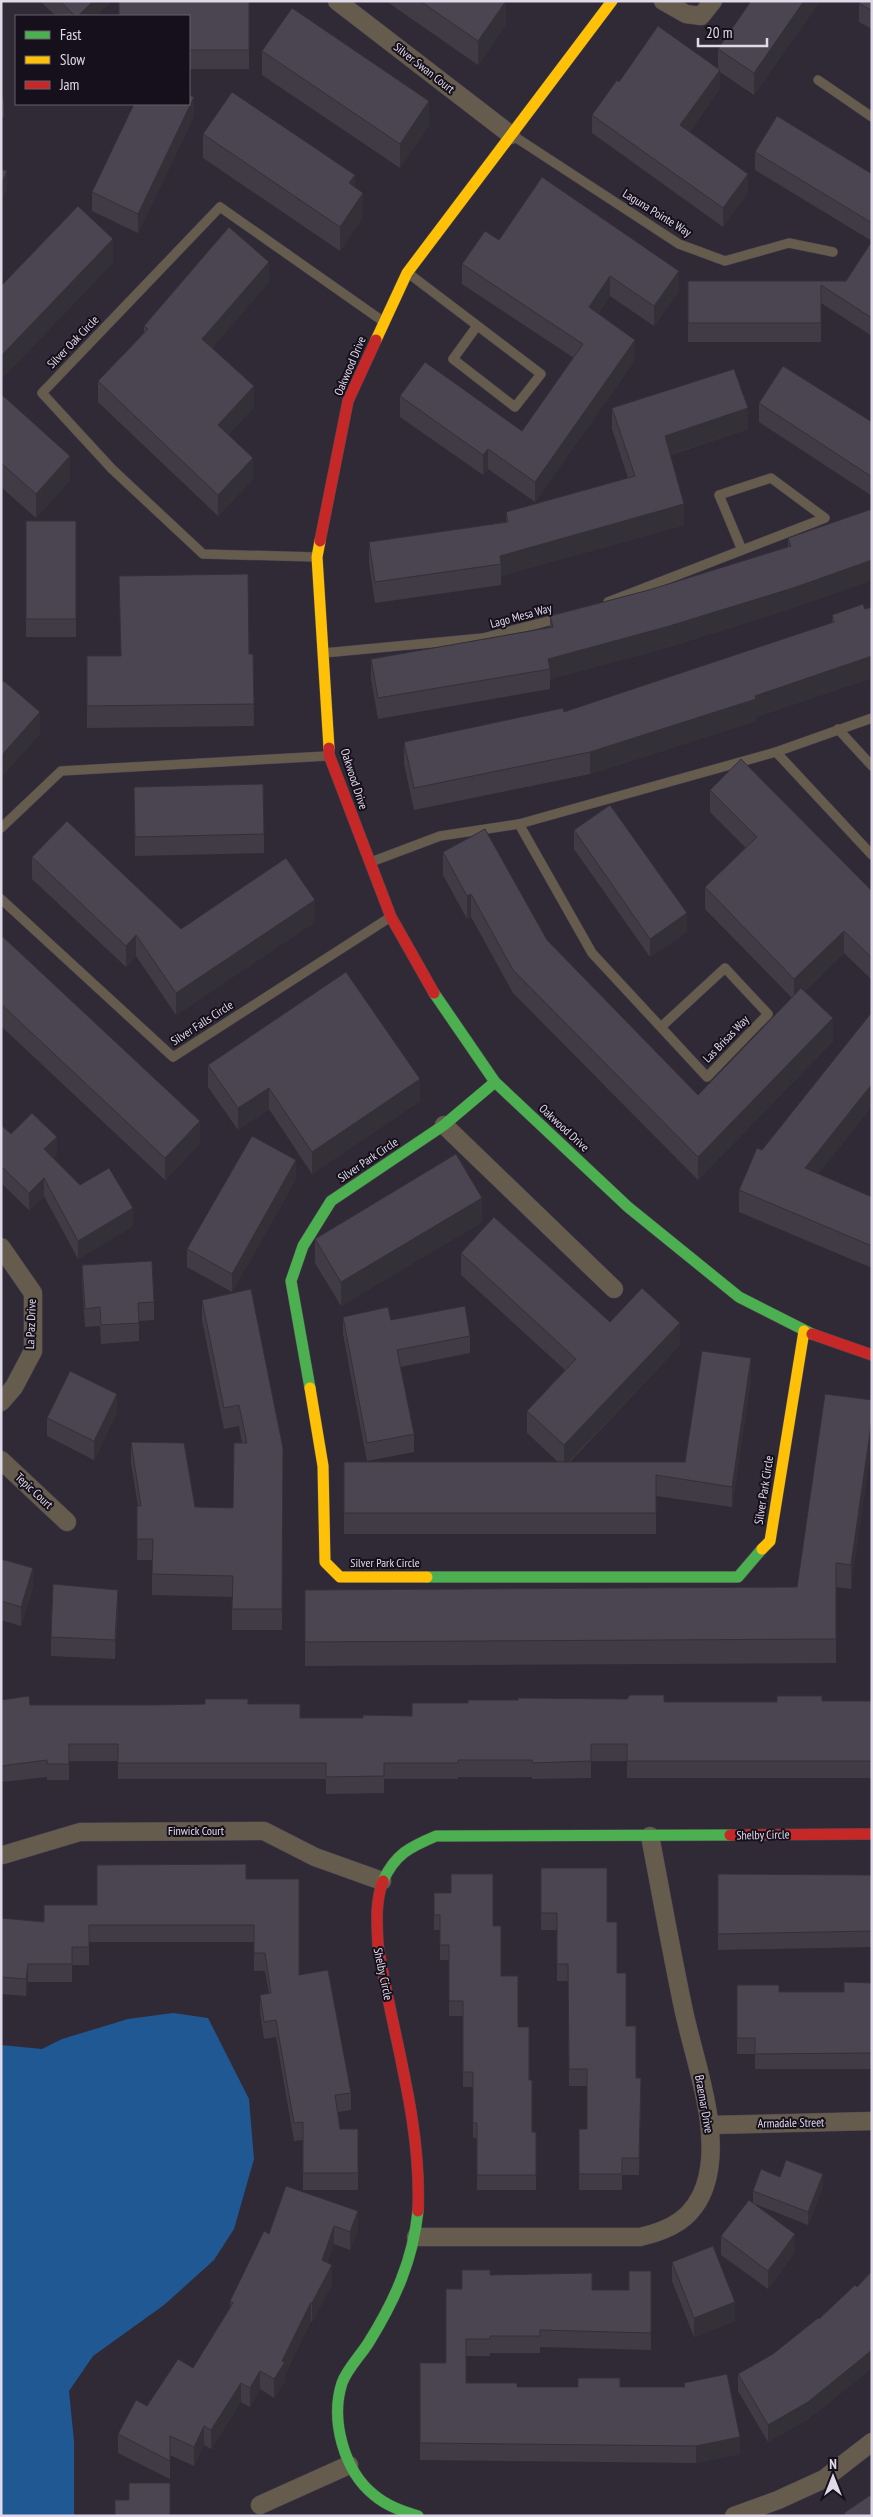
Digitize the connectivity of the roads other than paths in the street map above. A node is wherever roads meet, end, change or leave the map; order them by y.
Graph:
1 (337, 1) edge
2 (612, 1) edge
3 (663, 1) edge
4 (713, 1) edge
5 (818, 80) dead end
6 (872, 117) edge
7 (511, 135) junction
8 (833, 252) dead end
9 (407, 273) junction
10 (384, 322) junction
11 (477, 326) junction
12 (742, 550) junction
13 (317, 557) junction
14 (599, 605) edge
15 (572, 615) edge
16 (323, 653) junction
17 (872, 718) edge
18 (838, 729) junction
19 (776, 752) junction
20 (330, 756) junction
21 (872, 766) edge
22 (519, 824) junction
23 (1, 828) edge
24 (872, 854) edge
25 (368, 863) junction
26 (1, 898) edge
27 (390, 917) junction
28 (661, 1027) junction
29 (495, 1082) junction
30 (444, 1125) junction
31 (1, 1247) edge
32 (614, 1288) dead end
33 (804, 1331) junction
34 (872, 1355) edge
35 (1, 1402) edge
36 (1, 1460) edge
37 (67, 1522) dead end
38 (872, 1834) edge
39 (650, 1836) junction
40 (3, 1854) dead end
41 (382, 1881) junction
42 (872, 2121) edge
43 (710, 2125) junction
44 (416, 2237) junction
45 (872, 2442) edge
46 (349, 2465) junction
47 (260, 2505) dead end
48 (418, 2516) edge
49 (734, 2516) edge

1 - 7 street, Silver Swan Court
2 - 7 street, Oakwood Drive
3 - 4 street
5 - 6 lane
7 - 8 lane, Laguna Pointe Way
7 - 9 street, Oakwood Drive
9 - 10 street, Oakwood Drive
9 - 11 lane
10 - 13 street, Oakwood Drive
10 - 13 lane, Silver Oak Circle
11 - 11 lane
12 - 12 lane
12 - 14 lane
13 - 16 street, Oakwood Drive
15 - 16 lane, Lago Mesa Way
16 - 20 street, Oakwood Drive
17 - 18 lane
18 - 19 lane
18 - 21 lane
19 - 22 lane
19 - 24 lane
20 - 23 lane
20 - 25 street, Oakwood Drive
22 - 25 lane
22 - 28 lane, Las Brisas Way
25 - 27 street, Oakwood Drive
26 - 27 lane, Silver Falls Circle
27 - 29 street, Oakwood Drive
28 - 28 lane, Las Brisas Way
29 - 30 street, Silver Park Circle
29 - 33 street, Oakwood Drive
30 - 32 street
30 - 33 street, Silver Park Circle
31 - 35 street, La Paz Drive
33 - 34 street, Oakwood Drive
36 - 37 street, Tepic Court
38 - 39 street, Shelby Circle
39 - 41 street, Shelby Circle
39 - 43 street, Braemar Drive
40 - 41 street, Finwick Court
41 - 44 street, Shelby Circle
42 - 43 street, Armadale Street
43 - 44 street, Braemar Drive
44 - 46 street, Shelby Circle
45 - 49 street
46 - 47 street
46 - 48 street, Shelby Circle

